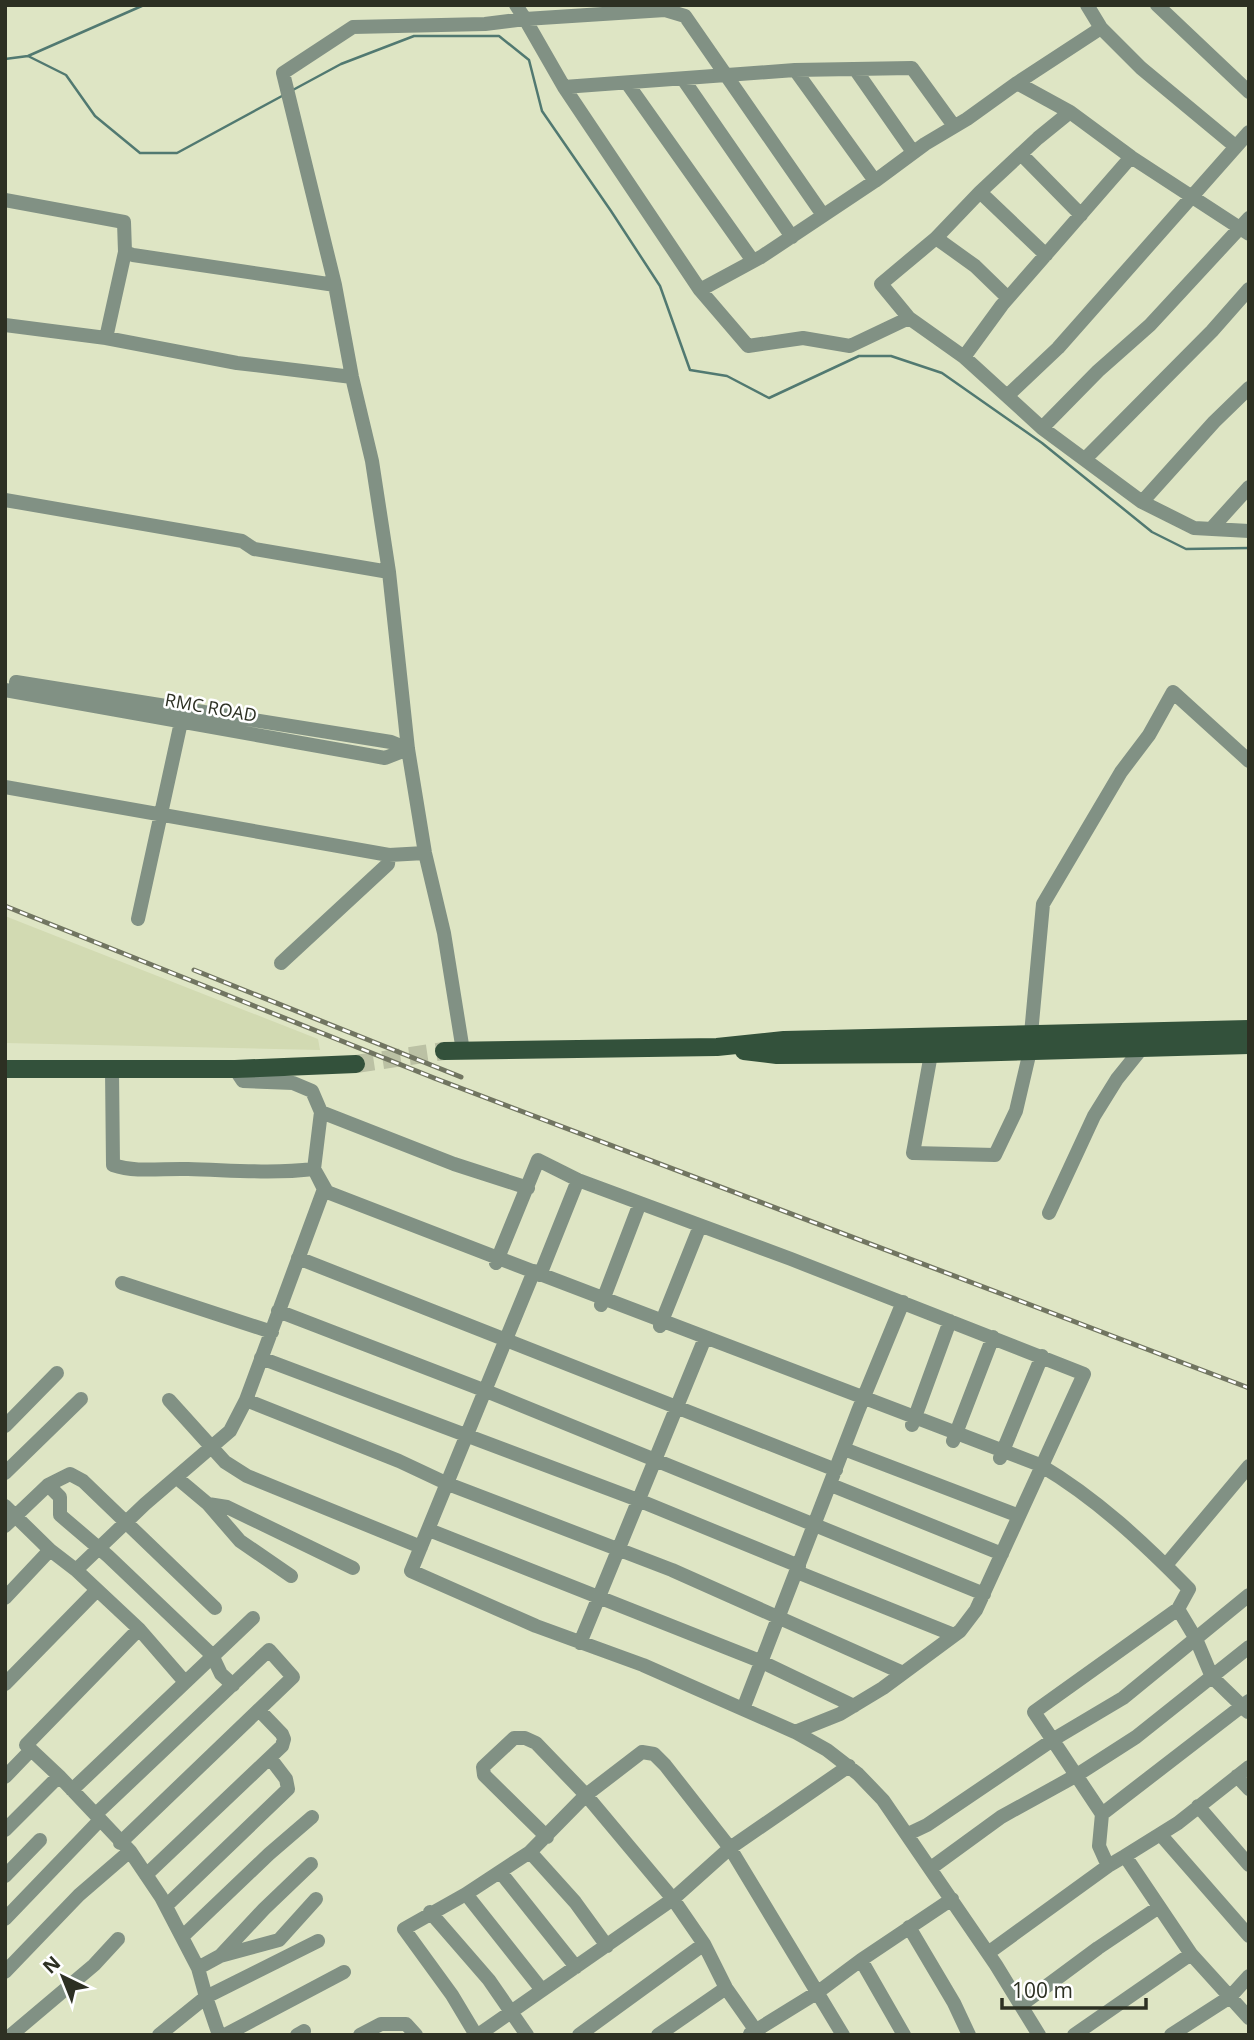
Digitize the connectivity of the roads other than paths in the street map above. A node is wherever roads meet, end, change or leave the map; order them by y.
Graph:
1 (516, 5) edge
2 (1087, 5) edge
3 (1157, 5) edge
4 (664, 8) edge
5 (526, 19) junction
6 (1101, 28) junction
7 (855, 69) junction
8 (795, 70) junction
9 (727, 77) junction
10 (683, 79) junction
11 (627, 83) junction
12 (1017, 83) junction
13 (564, 87) junction
14 (1249, 92) edge
15 (1070, 113) junction
16 (954, 126) junction
17 (1249, 132) edge
18 (1235, 146) junction
19 (913, 152) junction
20 (1021, 154) junction
21 (1131, 157) junction
22 (875, 181) junction
23 (980, 192) junction
24 (1191, 196) junction
25 (5, 200) edge
26 (823, 215) junction
27 (1081, 215) junction
28 (1246, 227) edge
29 (792, 237) junction
30 (936, 238) junction
31 (125, 251) junction
32 (1045, 255) junction
33 (753, 261) junction
34 (335, 285) junction
35 (1249, 289) edge
36 (700, 290) junction
37 (1008, 298) junction
38 (909, 318) junction
39 (5, 325) edge
40 (106, 338) junction
41 (964, 357) junction
42 (352, 377) junction
43 (1249, 388) edge
44 (1007, 396) junction
45 (1042, 428) junction
46 (1085, 459) junction
47 (1249, 487) edge
48 (5, 500) edge
49 (1142, 502) junction
50 (1211, 529) junction
51 (1249, 531) edge
52 (390, 572) junction
53 (5, 681) edge
54 (5, 690) edge
55 (181, 722) junction
56 (408, 749) junction
57 (1249, 761) edge
58 (5, 787) edge
59 (161, 814) junction
60 (425, 853) junction
61 (388, 855) junction
62 (138, 919) dead end
63 (281, 964) dead end
64 (1249, 1029) edge
65 (1023, 1043) junction
66 (1249, 1045) edge
67 (717, 1046) junction
68 (1142, 1048) junction
69 (463, 1051) junction
70 (444, 1052) tunnel mouth
71 (931, 1054) junction
72 (356, 1064) tunnel mouth
73 (5, 1069) edge
74 (112, 1069) junction
75 (235, 1069) junction
76 (321, 1112) junction
77 (314, 1169) junction
78 (578, 1180) junction
79 (528, 1188) junction
80 (321, 1196) junction
81 (640, 1203) junction
82 (1049, 1213) dead end
83 (700, 1226) junction
84 (298, 1258) junction
85 (497, 1261) junction
86 (535, 1274) junction
87 (122, 1283) dead end
88 (602, 1301) junction
89 (903, 1302) junction
90 (278, 1311) junction
91 (950, 1321) junction
92 (661, 1324) junction
93 (272, 1332) junction
94 (993, 1337) junction
95 (507, 1338) junction
96 (705, 1340) junction
97 (1042, 1356) junction
98 (261, 1358) junction
99 (57, 1373) dead end
100 (485, 1391) junction
101 (81, 1399) dead end
102 (169, 1400) dead end
103 (246, 1400) junction
104 (865, 1402) junction
105 (677, 1407) junction
106 (914, 1422) junction
107 (5, 1426) edge
108 (467, 1437) junction
109 (955, 1438) junction
110 (212, 1448) junction
111 (847, 1450) junction
112 (1001, 1456) junction
113 (655, 1459) junction
114 (1249, 1466) edge
115 (836, 1470) junction
116 (1039, 1470) junction
117 (5, 1473) edge
118 (177, 1478) junction
119 (48, 1485) junction
120 (448, 1485) junction
121 (833, 1486) junction
122 (638, 1500) junction
123 (208, 1504) junction
124 (9, 1516) edge
125 (1018, 1516) junction
126 (126, 1524) junction
127 (818, 1526) junction
128 (429, 1530) junction
129 (421, 1547) junction
130 (99, 1548) junction
131 (50, 1550) junction
132 (618, 1550) junction
133 (1002, 1554) junction
134 (1166, 1565) junction
135 (353, 1568) dead end
136 (76, 1570) junction
137 (799, 1571) junction
138 (291, 1576) dead end
139 (97, 1590) junction
140 (984, 1594) junction
141 (1249, 1595) edge
142 (599, 1597) junction
143 (5, 1598) edge
144 (215, 1608) dead end
145 (1178, 1609) junction
146 (781, 1617) junction
147 (253, 1618) dead end
148 (139, 1629) junction
149 (954, 1635) junction
150 (1196, 1639) junction
151 (580, 1643) junction
152 (1249, 1647) edge
153 (212, 1655) junction
154 (762, 1662) junction
155 (903, 1673) junction
156 (1212, 1677) junction
157 (186, 1682) junction
158 (5, 1684) edge
159 (233, 1685) junction
160 (854, 1706) junction
161 (1247, 1707) edge
162 (259, 1710) junction
163 (745, 1710) junction
164 (795, 1732) junction
165 (1054, 1739) junction
166 (31, 1750) junction
167 (270, 1758) junction
168 (849, 1766) junction
169 (1243, 1771) edge
170 (1077, 1775) junction
171 (59, 1776) junction
172 (5, 1777) edge
173 (1249, 1789) edge
174 (72, 1790) junction
175 (586, 1795) junction
176 (1198, 1806) junction
177 (1102, 1815) junction
178 (98, 1817) junction
179 (312, 1817) dead end
180 (5, 1830) edge
181 (908, 1834) junction
182 (1160, 1834) junction
183 (547, 1836) junction
184 (40, 1840) dead end
185 (125, 1847) junction
186 (730, 1848) junction
187 (530, 1852) junction
188 (1125, 1856) junction
189 (311, 1864) dead end
190 (1249, 1865) edge
191 (1108, 1866) junction
192 (931, 1868) junction
193 (501, 1873) junction
194 (146, 1875) junction
195 (5, 1876) edge
196 (466, 1894) junction
197 (316, 1899) dead end
198 (673, 1899) junction
199 (952, 1899) junction
200 (166, 1906) junction
201 (1159, 1907) junction
202 (430, 1912) junction
203 (5, 1919) edge
204 (909, 1927) junction
205 (1249, 1936) edge
206 (182, 1937) junction
207 (118, 1939) dead end
208 (318, 1941) dead end
209 (704, 1944) junction
210 (607, 1945) junction
211 (988, 1953) junction
212 (1191, 1954) junction
213 (220, 1956) junction
214 (861, 1960) junction
215 (576, 1967) junction
216 (198, 1968) junction
217 (5, 1972) edge
218 (344, 1972) dead end
219 (1249, 1976) edge
220 (726, 1988) junction
221 (542, 1990) junction
222 (818, 1992) junction
223 (206, 1997) junction
224 (1230, 1997) junction
225 (1021, 2005) junction
226 (512, 2012) junction
227 (1249, 2018) edge
228 (754, 2033) edge
229 (11, 2035) edge
230 (159, 2035) edge
231 (219, 2035) edge
232 (225, 2035) edge
233 (360, 2035) edge
234 (416, 2035) edge
235 (477, 2035) edge
236 (527, 2035) edge
237 (579, 2035) edge
238 (658, 2035) edge
239 (843, 2035) edge
240 (904, 2035) edge
241 (969, 2035) edge
242 (1039, 2035) edge
243 (1074, 2035) edge
244 (1171, 2035) edge

1 - 5 street
2 - 6 street
3 - 14 street
4 - 5 street
4 - 9 street
5 - 13 street
5 - 34 street
6 - 12 street
6 - 18 street
7 - 8 street
7 - 16 street
7 - 19 street
8 - 9 street
8 - 22 street
9 - 10 street
9 - 26 street
10 - 11 street
10 - 29 street
11 - 13 street
11 - 33 street
12 - 15 street
12 - 16 street
13 - 36 street
15 - 20 street
15 - 21 street
16 - 19 street
17 - 18 street
18 - 24 street
19 - 22 street
20 - 23 street
20 - 27 street
21 - 24 street
21 - 27 street
22 - 26 street
23 - 30 street
23 - 32 street
24 - 28 street
24 - 44 street
25 - 31 street
26 - 29 street
27 - 32 street
28 - 45 street
29 - 33 street
30 - 37 street
30 - 38 street
31 - 34 street
31 - 40 street
32 - 37 street
33 - 36 street
34 - 42 street
35 - 46 street
36 - 38 street
37 - 41 street
38 - 41 street
39 - 40 street
40 - 42 street
41 - 44 street
42 - 52 street
43 - 49 street
44 - 45 street
45 - 46 street
46 - 49 street
47 - 50 street
48 - 52 street
49 - 50 street
50 - 51 street
52 - 56 street
53 - 56 street, RMC ROAD
54 - 55 street, RMC ROAD
55 - 56 street, RMC ROAD
55 - 59 street
56 - 60 street
57 - 65 street
58 - 59 street
59 - 61 street
59 - 62 street
60 - 61 street
60 - 69 street
61 - 63 street
64 - 65 main road
65 - 67 main road
65 - 68 main road
65 - 71 main road
65 - 71 street
66 - 68 main road
67 - 69 main road
67 - 71 main road
68 - 82 street
69 - 70 main road
72 - 75 main road
73 - 74 main road
74 - 75 main road
74 - 77 street
75 - 76 street
76 - 77 street
76 - 79 street
77 - 80 street
77 - 85 street
78 - 79 street
78 - 81 street
78 - 86 street
79 - 85 street
80 - 84 street
80 - 85 street
81 - 83 street
81 - 88 street
83 - 89 street
83 - 92 street
84 - 90 street
84 - 95 street
85 - 86 street
86 - 88 street
86 - 95 street
87 - 93 street
88 - 92 street
89 - 91 street
89 - 104 street
90 - 93 street
90 - 100 street
91 - 94 street
91 - 106 street
92 - 96 street
93 - 98 street
94 - 97 street
94 - 109 street
95 - 100 street
95 - 105 street
96 - 104 street
96 - 105 street
97 - 112 street
97 - 116 street
98 - 103 street
98 - 108 street
99 - 107 street
100 - 108 street
100 - 113 street
101 - 117 street
102 - 110 street
103 - 110 street
103 - 120 street
104 - 106 street
104 - 111 street
105 - 113 street
105 - 115 street
106 - 109 street
108 - 120 street
108 - 122 street
109 - 112 street
110 - 118 street
110 - 129 street
111 - 115 street
111 - 121 street
111 - 125 street
112 - 116 street
113 - 122 street
113 - 127 street
114 - 134 street
115 - 121 street
116 - 125 street
116 - 134 street
118 - 123 street
118 - 126 street
119 - 124 street
119 - 126 street
119 - 130 street
120 - 128 street
120 - 132 street
121 - 127 street
121 - 133 street
122 - 132 street
122 - 137 street
123 - 135 street
123 - 138 street
124 - 131 street
125 - 133 street
126 - 130 street
126 - 144 street
127 - 137 street
127 - 140 street
128 - 129 street
128 - 142 street
129 - 151 street
130 - 136 street
130 - 153 street
131 - 136 street
131 - 143 street
132 - 142 street
132 - 146 street
133 - 140 street
134 - 145 street
136 - 139 street
137 - 146 street
137 - 149 street
139 - 148 street
139 - 158 street
140 - 149 street
141 - 150 street
142 - 151 street
142 - 154 street
145 - 150 street
145 - 165 street
146 - 154 street
146 - 155 street
147 - 153 street
148 - 157 street
148 - 166 street
149 - 155 street
150 - 156 street
150 - 165 street
151 - 163 street
152 - 156 street
153 - 157 street
153 - 159 street
154 - 160 street
154 - 163 street
155 - 160 street
156 - 161 street
156 - 170 street
157 - 174 street
159 - 162 street
159 - 178 street
160 - 164 street
161 - 177 street
162 - 167 street
162 - 185 street
163 - 164 street
164 - 168 street
165 - 170 street
165 - 181 street
166 - 171 street
166 - 172 street
167 - 194 street
167 - 200 street
168 - 181 street
168 - 186 street
169 - 173 street
169 - 176 street
170 - 177 street
170 - 192 street
171 - 174 street
171 - 180 street
174 - 178 street
175 - 183 street
175 - 183 street
175 - 186 street
175 - 198 street
176 - 182 street
176 - 190 street
177 - 191 street
178 - 185 street
178 - 203 street
179 - 206 street
181 - 192 street
182 - 188 street
182 - 205 street
183 - 187 street
184 - 195 street
185 - 194 street
185 - 217 street
186 - 198 street
186 - 222 street
187 - 193 street
187 - 210 street
188 - 191 street
188 - 201 street
189 - 213 street
191 - 211 street
192 - 199 street
193 - 196 street
193 - 215 street
194 - 200 street
196 - 202 street
196 - 221 street
197 - 213 street
198 - 209 street
198 - 210 street
199 - 204 street
199 - 211 street
200 - 206 street
201 - 212 street
201 - 225 street
202 - 226 street
202 - 235 street
204 - 214 street
204 - 241 street
206 - 216 street
207 - 229 street
208 - 223 street
209 - 220 street
209 - 237 street
210 - 215 street
211 - 225 street
212 - 224 street
212 - 243 street
213 - 216 street
214 - 222 street
214 - 240 street
215 - 221 street
216 - 223 street
218 - 232 street
219 - 224 street
220 - 228 street
220 - 238 street
221 - 226 street
222 - 228 street
222 - 239 street
223 - 230 street
223 - 231 street
224 - 227 street
224 - 244 street
225 - 242 street
226 - 235 street
226 - 236 street
233 - 234 street

